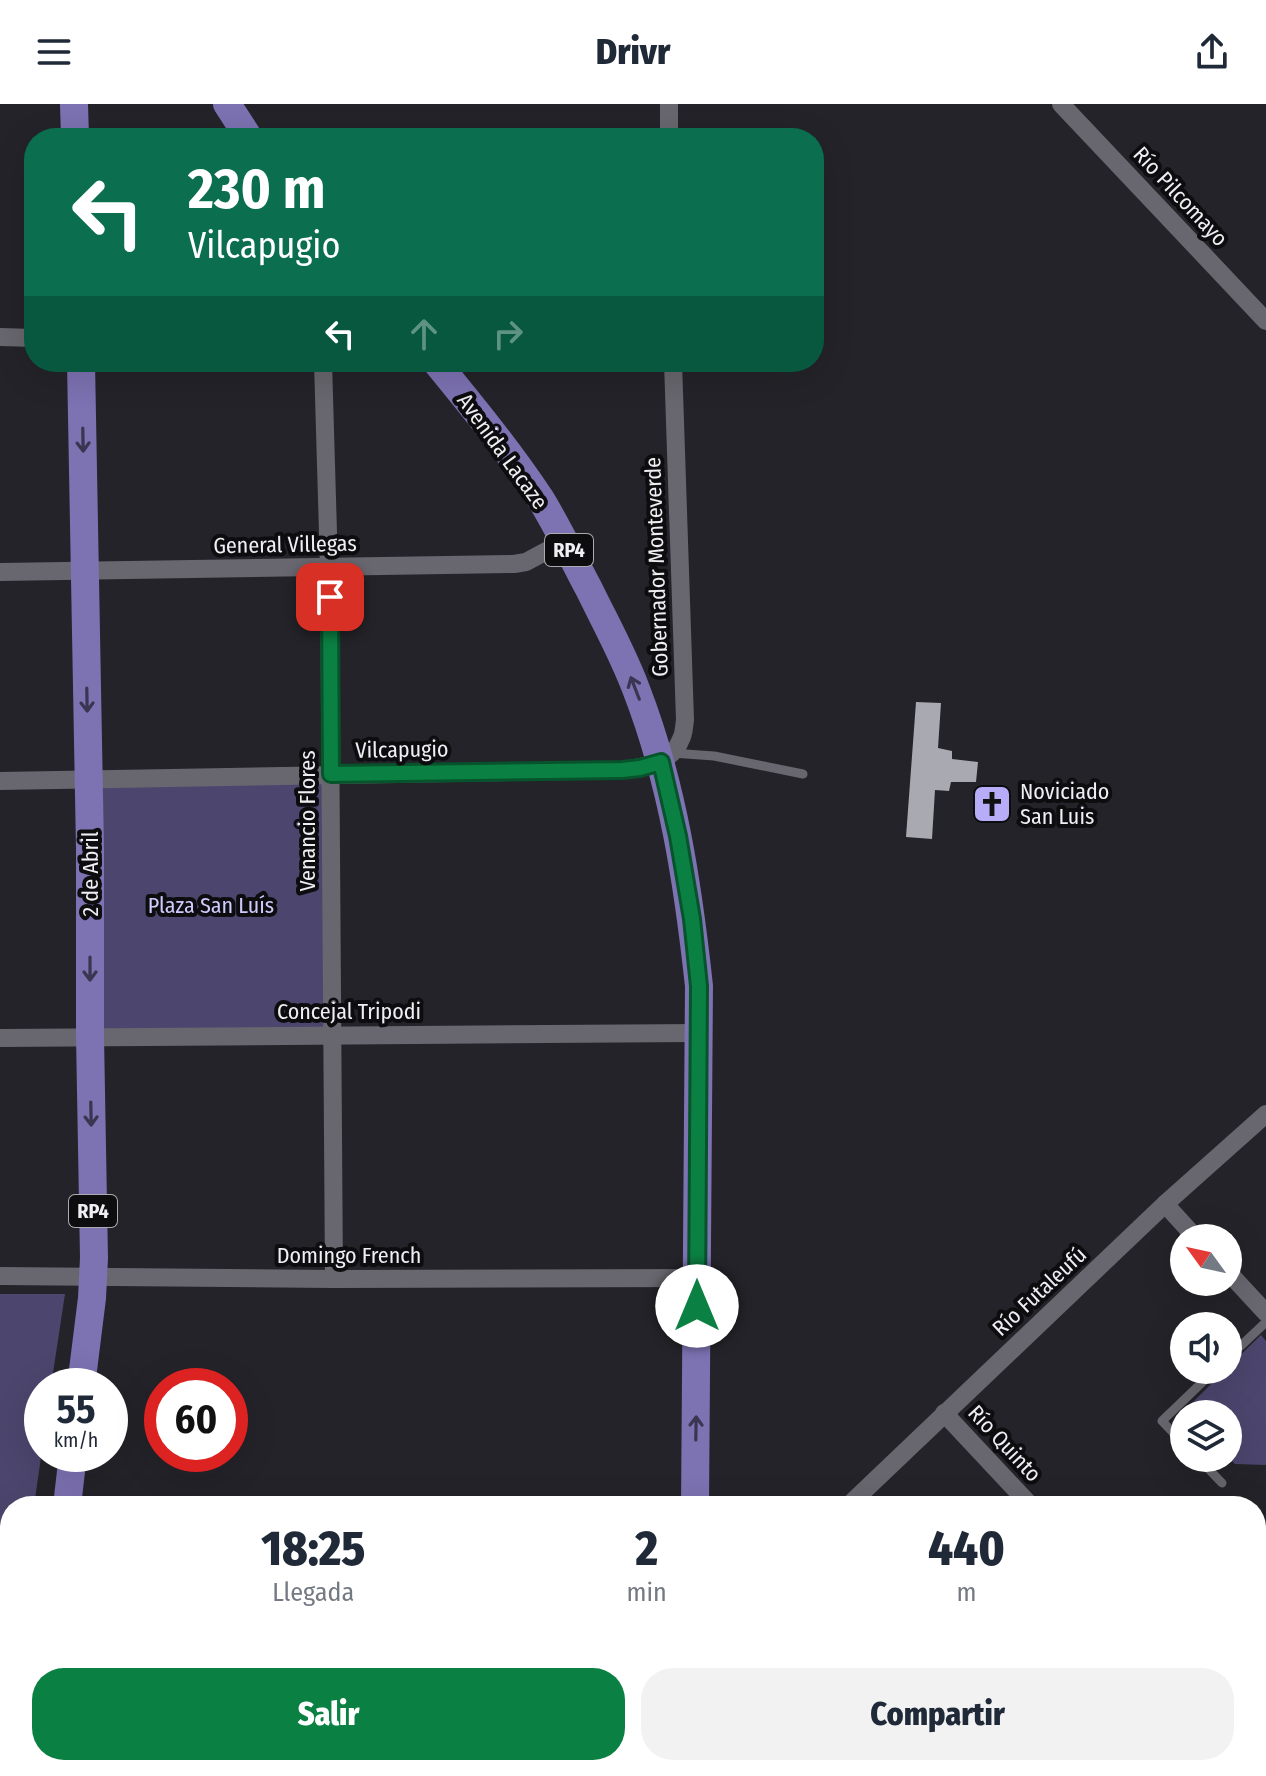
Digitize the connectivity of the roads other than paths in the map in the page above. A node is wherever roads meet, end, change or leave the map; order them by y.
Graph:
1 (74, 104) edge
2 (227, 104) edge
3 (669, 104) edge
4 (1061, 104) edge
5 (75, 128) edge
6 (243, 128) edge
7 (669, 128) edge
8 (1266, 321) edge
9 (0, 337) edge
10 (24, 338) edge
11 (81, 372) edge
12 (323, 372) edge
13 (444, 372) edge
14 (673, 372) edge
15 (565, 541) junction
16 (329, 567) junction
17 (85, 571) junction
18 (0, 572) edge
19 (666, 758) junction
20 (331, 774) junction
21 (803, 774) dead end
22 (89, 779) junction
23 (0, 781) edge
24 (699, 1033) junction
25 (90, 1036) junction
26 (332, 1036) junction
27 (0, 1038) edge
28 (1266, 1114) edge
29 (1165, 1204) junction
30 (1183, 1224) edge
31 (0, 1276) edge
32 (94, 1276) junction
33 (698, 1278) junction
34 (334, 1279) junction
35 (1242, 1287) edge
36 (1266, 1313) edge
37 (1266, 1322) edge
38 (1242, 1345) edge
39 (83, 1368) edge
40 (1200, 1384) edge
41 (1184, 1400) edge
42 (944, 1413) junction
43 (1170, 1413) edge
44 (1170, 1429) edge
45 (71, 1472) edge
46 (1211, 1472) edge
47 (1222, 1483) dead end
48 (68, 1496) edge
49 (695, 1496) edge
50 (858, 1496) edge
51 (1022, 1496) edge

1 - 5 main road
2 - 6 main road
3 - 7 street
4 - 8 street, Río Pilcomayo
9 - 10 street
11 -> 17 main road, 2 de Abril / RP4
12 - 16 street, Venancio Flores
13 - 15 main road, Avenida Lacaze / RP4
14 - 19 street, Gobernador Monteverde
15 - 16 street, General Villegas
19 -> 15 main road, Avenida Lacaze / RP4
16 - 17 street, General Villegas
16 - 20 street, Venancio Flores
17 - 18 street, General Villegas
17 -> 22 main road, 2 de Abril / RP4
19 - 20 street, Vilcapugio
19 - 21 lane
19 - 24 main road, RP4
20 - 22 street, Vilcapugio
20 - 26 street, Venancio Flores
22 - 23 street, Vilcapugio
22 -> 25 main road, 2 de Abril / RP4
24 - 26 street, Concejal Tripodi
24 - 33 main road, RP4
25 - 26 street, Concejal Tripodi
25 - 27 street, Concejal Tripodi
25 -> 32 main road, 2 de Abril / RP4
26 - 34 street, Venancio Flores
28 - 29 street, Río Futaleufú
29 - 30 street
29 - 42 street, Río Futaleufú
31 - 32 street, Domingo French
32 - 34 street, Domingo French
32 - 39 main road, 2 de Abril / RP4
33 - 34 street, Domingo French
49 -> 33 main road, RP4
35 - 36 street
37 - 38 lane
40 - 41 lane
42 - 50 street, Río Futaleufú
42 - 51 street, Río Quinto
43 - 44 lane
45 - 48 main road
46 - 47 lane

